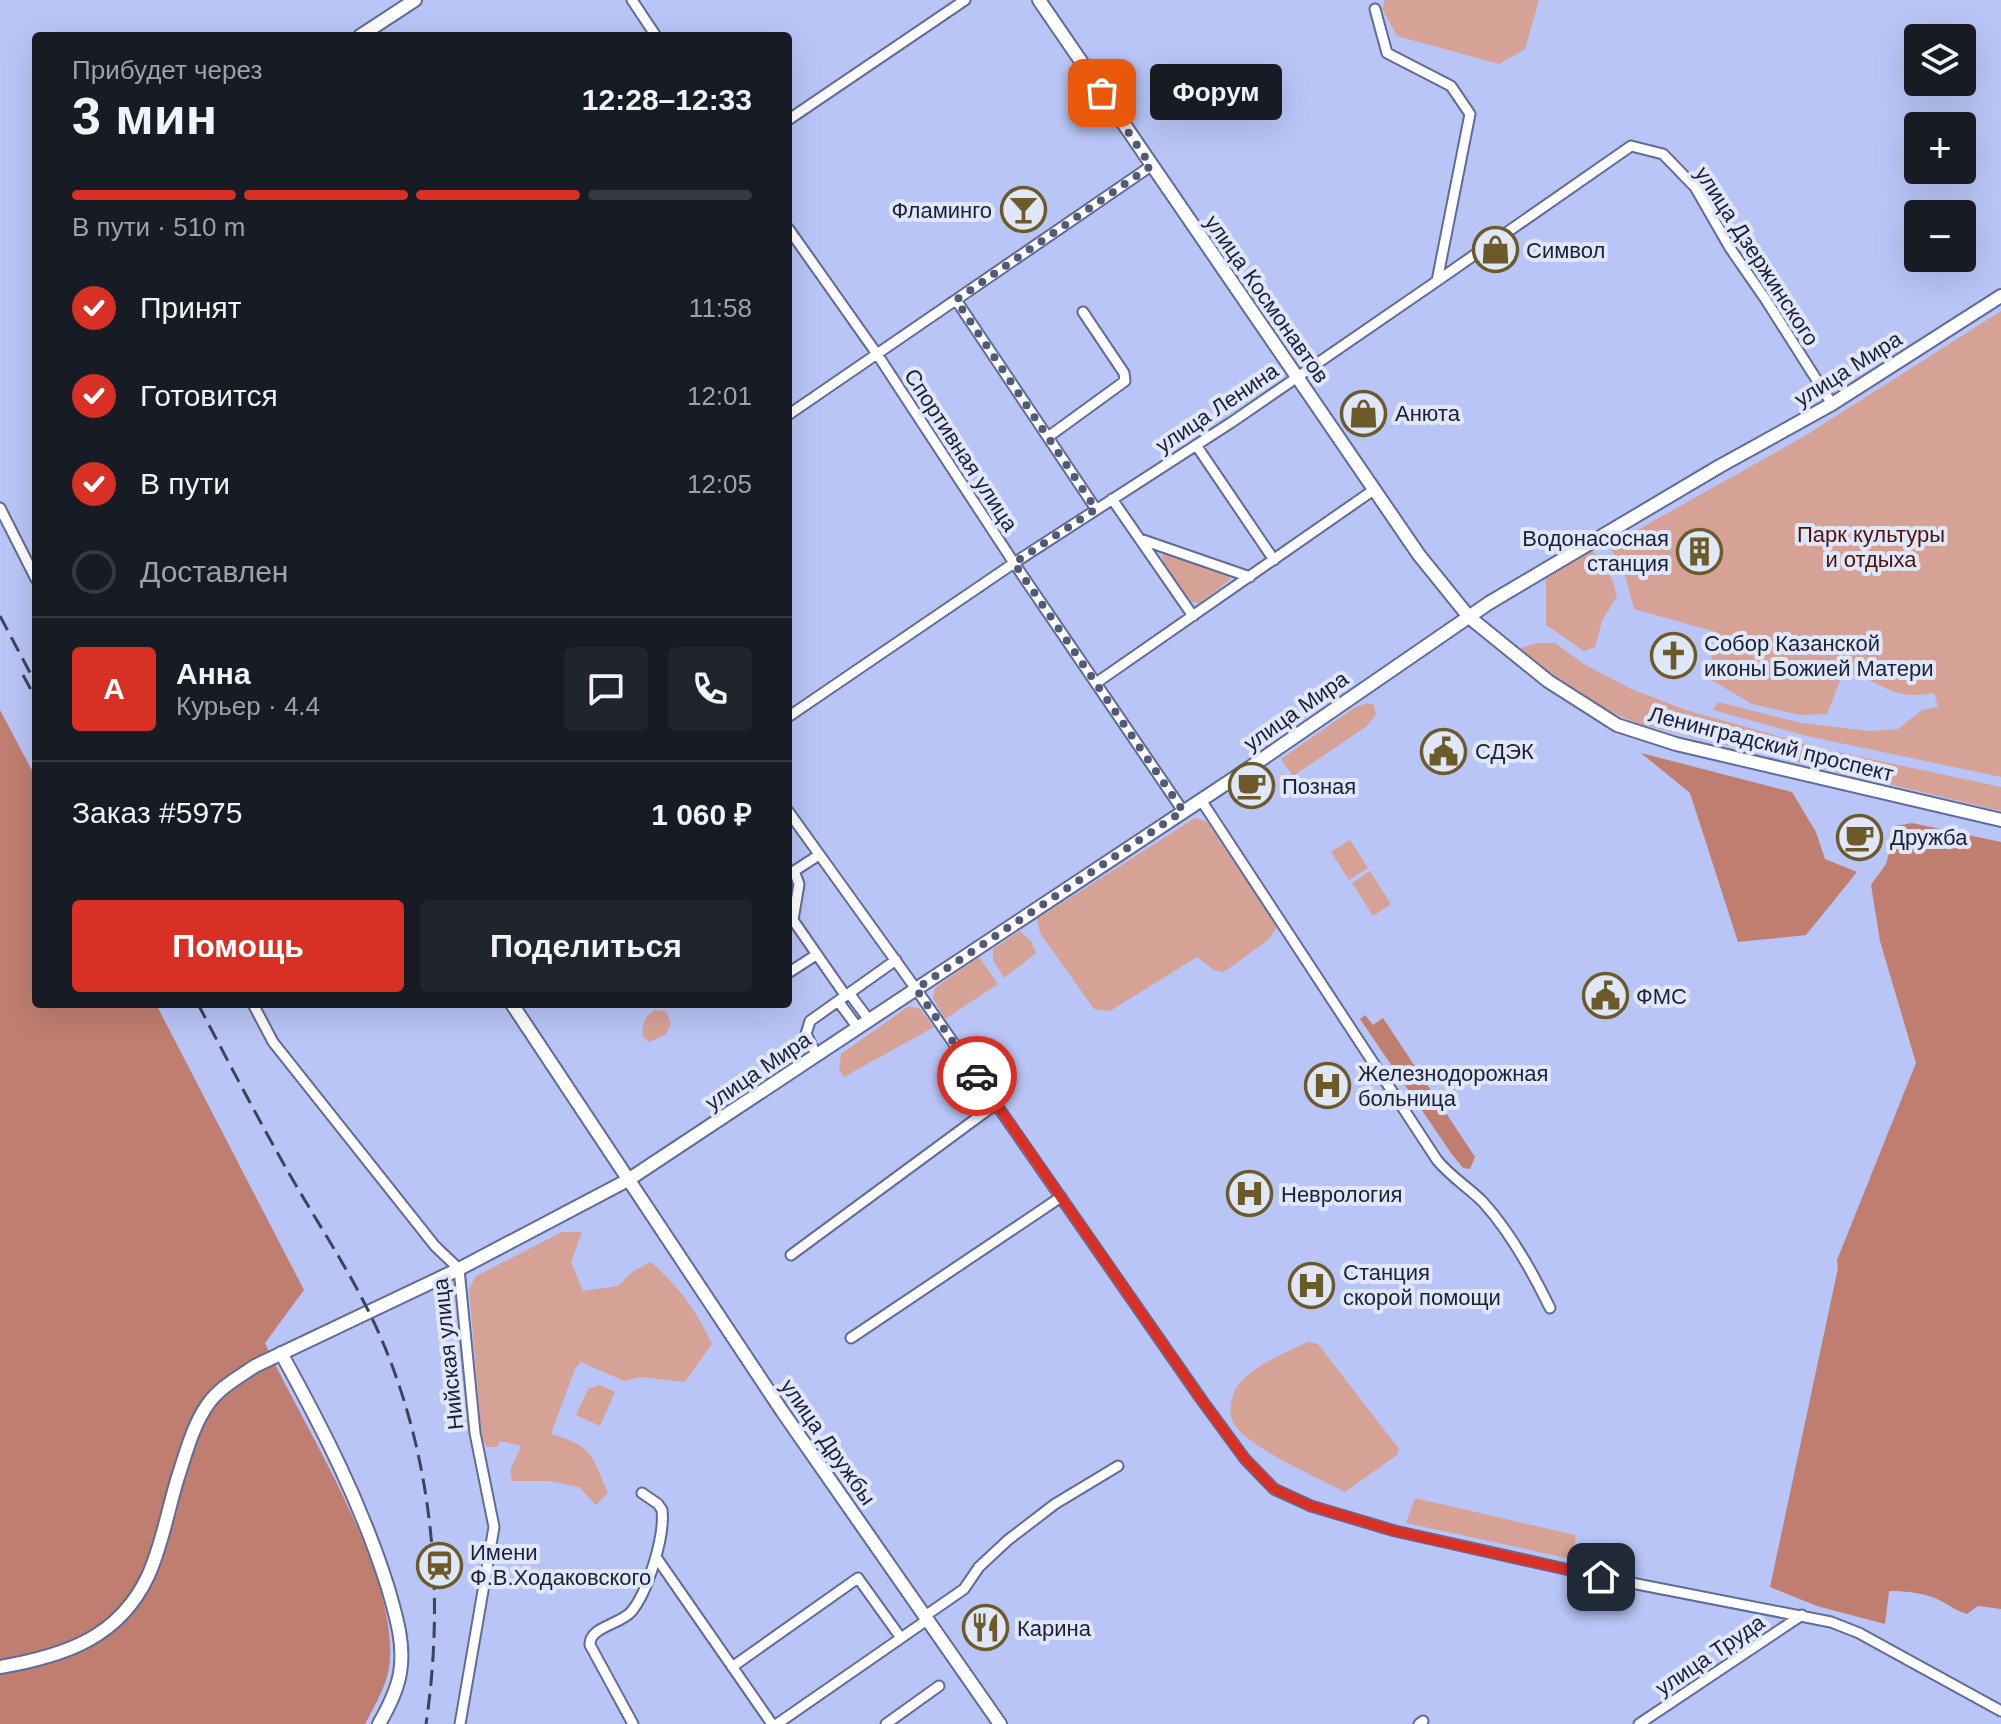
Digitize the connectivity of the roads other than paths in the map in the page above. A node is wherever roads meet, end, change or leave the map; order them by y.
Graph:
1 (415, 0) edge
2 (632, 0) edge
3 (965, 0) edge
4 (1039, 0) edge
5 (1375, 9) dead end
6 (366, 32) edge
7 (653, 32) edge
8 (792, 117) edge
9 (1151, 166) junction
10 (792, 234) edge
11 (1437, 281) junction
12 (2001, 296) edge
13 (956, 300) junction
14 (1083, 312) dead end
15 (877, 354) junction
16 (1296, 377) junction
17 (1832, 404) junction
18 (792, 412) edge
19 (1048, 437) junction
20 (1196, 445) junction
21 (1375, 489) junction
22 (1112, 499) junction
23 (0, 508) edge
24 (1096, 509) junction
25 (1138, 538) junction
26 (1274, 560) junction
27 (1014, 563) junction
28 (32, 571) edge
29 (1250, 577) junction
30 (1193, 616) junction
31 (1469, 617) junction
32 (1096, 683) junction
33 (792, 714) edge
34 (1201, 800) junction
35 (1183, 811) junction
36 (792, 817) edge
37 (2001, 820) edge
38 (819, 855) junction
39 (792, 872) edge
40 (792, 874) edge
41 (816, 955) junction
42 (896, 960) junction
43 (792, 970) edge
44 (916, 989) junction
45 (844, 996) junction
46 (255, 1008) edge
47 (515, 1008) edge
48 (863, 1024) junction
49 (817, 1056) junction
50 (996, 1104) junction
51 (628, 1180) junction
52 (1061, 1197) junction
53 (791, 1255) dead end
54 (459, 1269) junction
55 (1550, 1308) dead end
56 (851, 1338) dead end
57 (281, 1353) junction
58 (1118, 1466) dead end
59 (642, 1493) dead end
60 (656, 1557) junction
61 (1802, 1615) junction
62 (926, 1618) junction
63 (901, 1638) junction
64 (0, 1667) edge
65 (732, 1667) junction
66 (939, 1686) dead end
67 (2001, 1711) edge
68 (379, 1724) edge
69 (460, 1724) edge
70 (633, 1724) edge
71 (775, 1724) edge
72 (886, 1724) edge
73 (1000, 1724) edge
74 (1639, 1724) edge

1 - 6 street
2 - 7 street
3 - 8 street
4 - 9 street, улица Космонавтов
5 - 11 street
9 - 13 street
9 - 16 street, улица Космонавтов
10 - 15 street, Спортивная улица
11 - 16 street, улица Ленина
11 - 17 street, улица Дзержинского
12 - 17 street, улица Мира
13 - 15 street
13 - 19 street
14 - 19 street
15 - 18 street
15 - 27 street, Спортивная улица
16 - 20 street, улица Ленина
16 - 21 street, улица Космонавтов
17 - 31 street, улица Мира
19 - 24 street
20 - 22 street, улица Ленина
20 - 26 street
21 - 26 street
21 - 31 street, улица Космонавтов
22 - 24 street, улица Ленина
22 - 25 street
23 - 28 street
24 - 27 street, улица Ленина
25 - 29 street
25 - 30 street
26 - 29 street
27 - 32 street, Спортивная улица
27 - 33 street, улица Ленина
29 - 30 street
30 - 32 street
31 - 34 street, улица Мира
31 - 37 street, Ленинградский проспект
32 - 35 street, Спортивная улица
34 - 35 street, улица Мира
34 - 55 street
35 - 44 street, улица Мира
36 - 38 street
38 - 39 street
38 - 42 street
40 - 41 street
41 - 43 street
41 - 45 street
42 - 44 street
42 - 45 street
44 - 48 street, улица Мира
44 - 50 street
45 - 48 street
45 - 49 street
46 - 54 street, Нийская улица
47 - 51 street, улица Дружбы
48 - 49 street, улица Мира
49 - 51 street, улица Мира
50 - 52 street
50 - 53 street
51 - 54 street, улица Мира
51 - 62 street, улица Дружбы
52 - 56 street
52 - 61 street
54 - 57 street, улица Мира
54 - 69 street, Нийская улица
57 - 64 street, улица Мира
57 - 68 street
58 - 62 street
59 - 60 street
60 - 65 street
60 - 70 street
61 - 67 street
61 - 74 street, улица Труда
62 - 63 street
62 - 73 street, улица Дружбы
63 - 65 street
63 - 71 street
65 - 71 street
66 - 72 street

